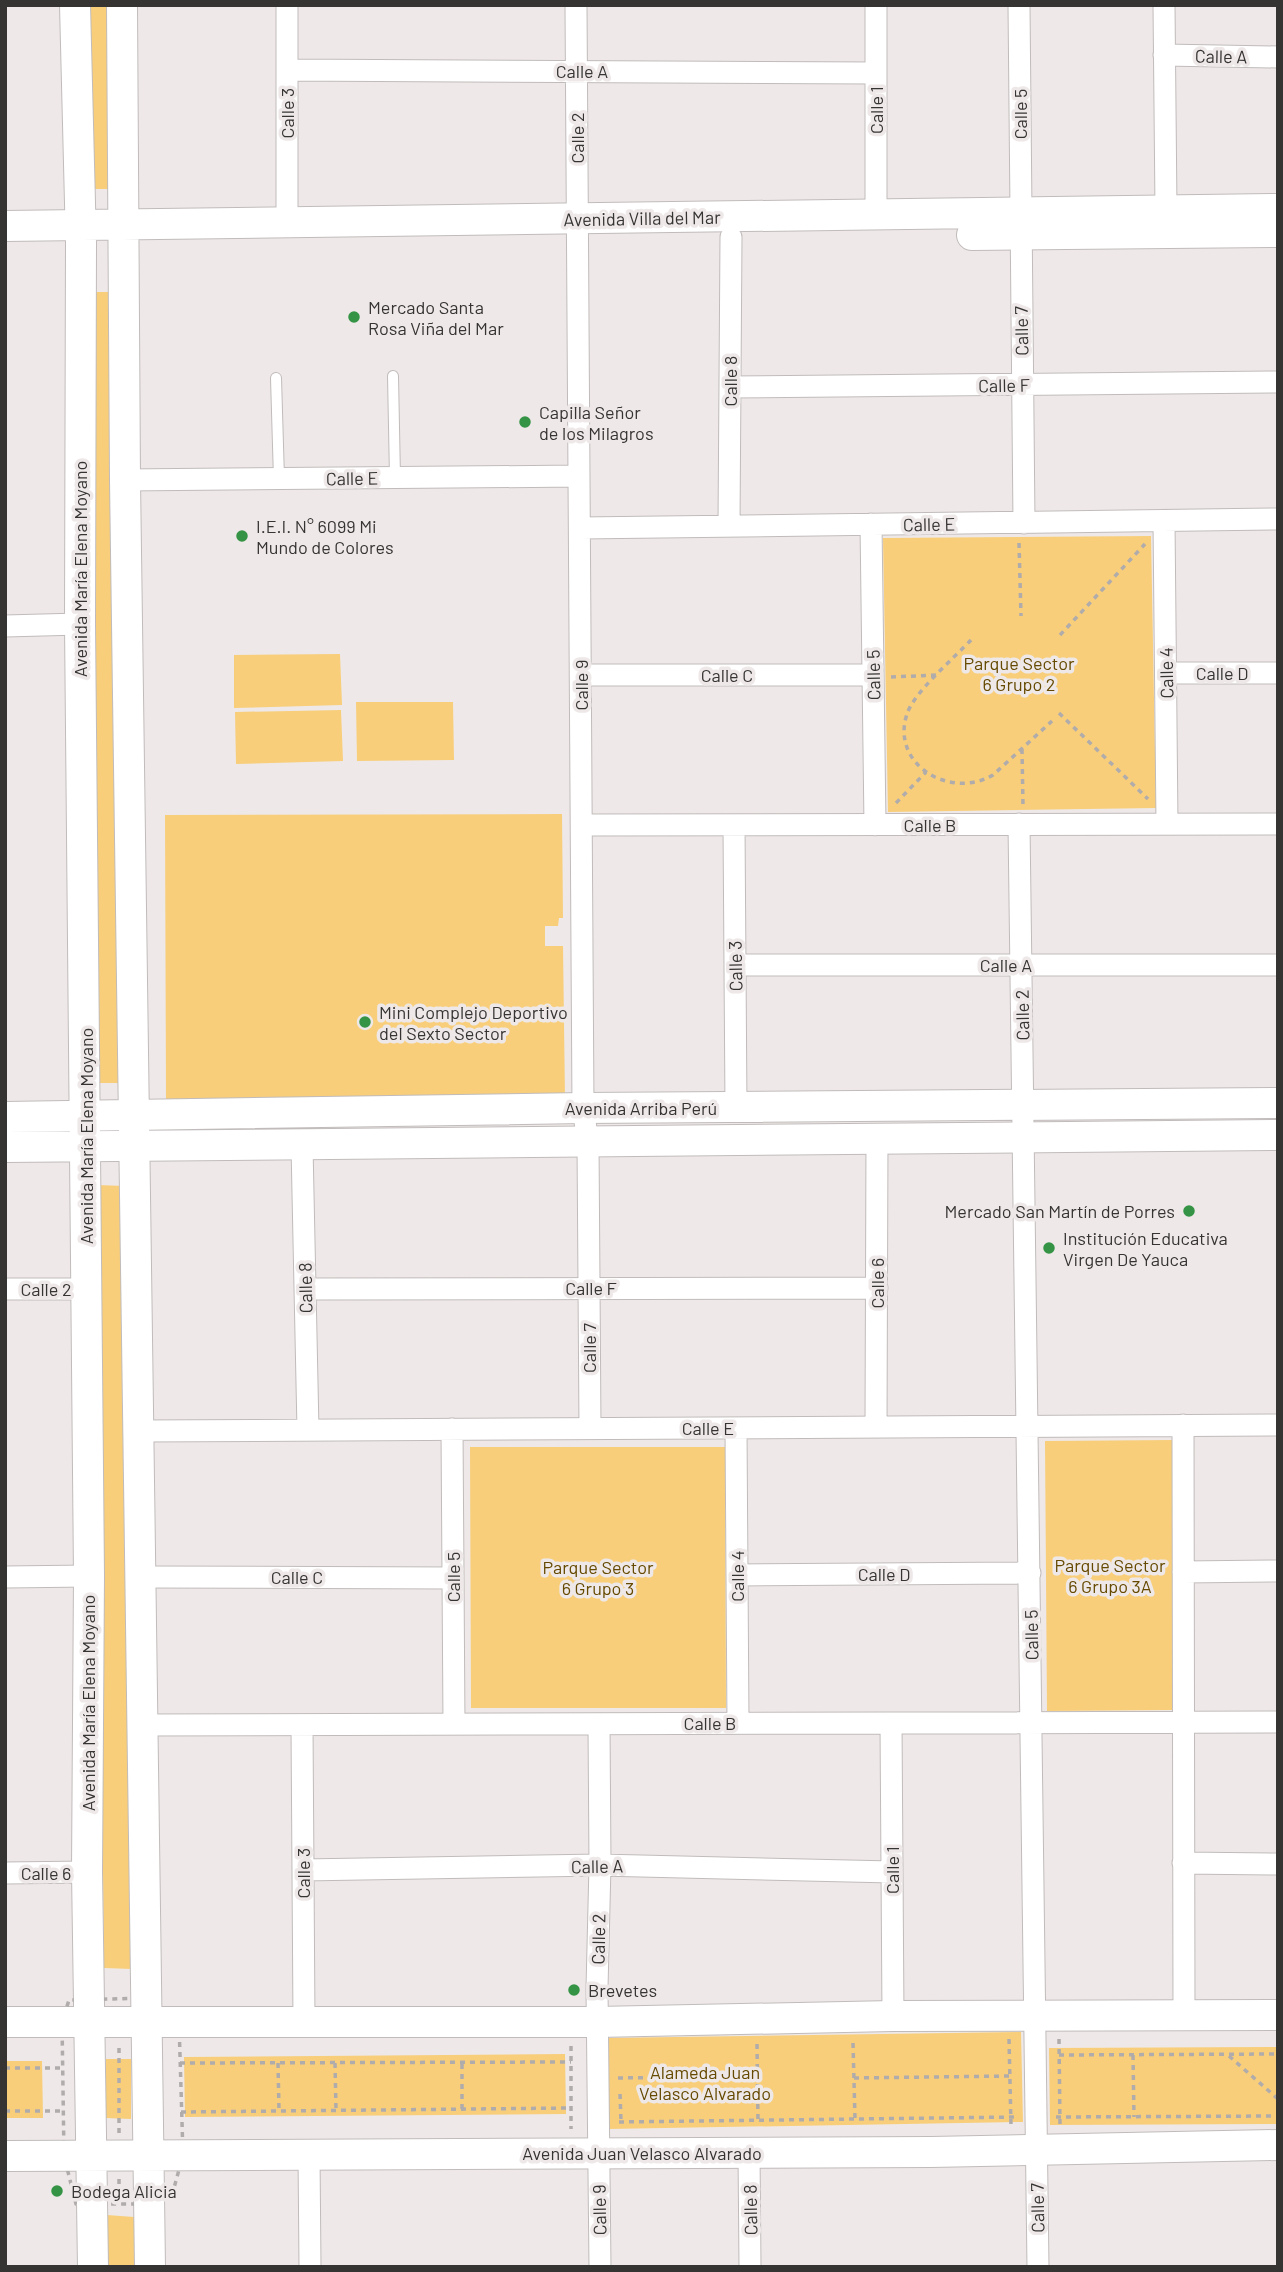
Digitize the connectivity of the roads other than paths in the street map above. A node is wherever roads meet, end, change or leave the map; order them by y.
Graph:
1 (75, 5) edge
2 (121, 5) edge
3 (288, 5) edge
4 (576, 5) edge
5 (876, 5) edge
6 (1019, 5) edge
7 (1164, 5) edge
8 (1164, 55) junction
9 (1278, 57) edge
10 (287, 70) junction
11 (577, 71) junction
12 (876, 73) junction
13 (1278, 209) edge
14 (1166, 210) junction
15 (876, 215) junction
16 (287, 221) junction
17 (1020, 224) junction
18 (5, 226) edge
19 (578, 228) junction
20 (1278, 232) edge
21 (124, 233) junction
22 (81, 234) junction
23 (731, 237) junction
24 (5, 244) edge
25 (393, 376) dead end
26 (276, 378) dead end
27 (1278, 382) edge
28 (1022, 384) junction
29 (730, 387) junction
30 (579, 476) junction
31 (395, 478) junction
32 (279, 479) junction
33 (125, 480) junction
34 (1278, 519) edge
35 (1164, 521) junction
36 (872, 524) junction
37 (729, 526) junction
38 (580, 528) junction
39 (1021, 531) junction
40 (79, 624) junction
41 (5, 626) edge
42 (1166, 673) junction
43 (1278, 673) edge
44 (581, 675) junction
45 (873, 676) junction
46 (1021, 824) junction
47 (1167, 824) junction
48 (1278, 824) edge
49 (582, 825) junction
50 (734, 825) junction
51 (875, 825) junction
52 (735, 965) junction
53 (1021, 965) junction
54 (1278, 965) edge
55 (1278, 1103) edge
56 (583, 1108) junction
57 (736, 1108) junction
58 (86, 1115) junction
59 (134, 1115) junction
60 (5, 1116) edge
61 (1023, 1122) junction
62 (1278, 1135) edge
63 (877, 1139) junction
64 (588, 1142) junction
65 (302, 1146) junction
66 (5, 1147) edge
67 (85, 1147) junction
68 (135, 1148) junction
69 (589, 1288) junction
70 (877, 1288) junction
71 (5, 1289) edge
72 (87, 1289) junction
73 (305, 1289) junction
74 (1183, 1425) junction
75 (1278, 1425) edge
76 (1028, 1426) junction
77 (876, 1427) junction
78 (590, 1428) junction
79 (736, 1428) junction
80 (452, 1429) junction
81 (308, 1430) junction
82 (139, 1431) junction
83 (1278, 1571) edge
84 (1183, 1572) junction
85 (1030, 1573) junction
86 (737, 1574) junction
87 (89, 1576) junction
88 (5, 1577) edge
89 (141, 1577) junction
90 (453, 1578) junction
91 (1183, 1722) junction
92 (1278, 1722) edge
93 (738, 1723) junction
94 (891, 1723) junction
95 (1032, 1723) junction
96 (302, 1724) junction
97 (454, 1724) junction
98 (598, 1724) junction
99 (143, 1725) junction
100 (1183, 1863) junction
101 (1278, 1864) edge
102 (600, 1865) junction
103 (303, 1870) junction
104 (87, 1872) junction
105 (892, 1872) junction
106 (5, 1873) edge
107 (1184, 2015) junction
108 (1278, 2015) edge
109 (893, 2016) junction
110 (1034, 2016) junction
111 (108, 2017) junction
112 (5, 2022) edge
113 (304, 2022) junction
114 (584, 2022) junction
115 (1278, 2145) edge
116 (1036, 2149) junction
117 (749, 2152) junction
118 (585, 2153) junction
119 (309, 2154) junction
120 (149, 2155) junction
121 (5, 2156) edge
122 (92, 2156) junction
123 (93, 2267) edge
124 (150, 2267) edge
125 (310, 2267) edge
126 (600, 2267) edge
127 (750, 2267) edge
128 (1038, 2267) edge

1 - 22 street, Avenida María Elena Moyano
2 - 21 street, Avenida María Elena Moyano
3 - 10 street, Calle 3
4 - 11 street, Calle 2
5 - 12 street, Calle 1
6 - 17 street, Calle 5
7 - 8 street
8 - 9 street, Calle A
8 - 14 street
10 - 11 street, Calle A
10 - 16 street, Calle 3
11 - 12 street, Calle A
11 - 19 street, Calle 2
12 - 15 street, Calle 1
13 - 14 street, Avenida Villa del Mar
14 - 17 street, Avenida Villa del Mar
15 - 17 street, Avenida Villa del Mar
15 - 19 street, Avenida Villa del Mar
16 - 19 street, Avenida Villa del Mar
16 - 21 street, Avenida Villa del Mar
17 - 20 street, Avenida Villa del Mar
17 - 23 street, Avenida Villa del Mar
17 - 28 street, Calle 7
18 - 22 street, Avenida Villa del Mar
19 - 21 street, Avenida Villa del Mar
19 - 23 street, Avenida Villa del Mar
19 - 30 street, Calle 9
21 - 22 street, Avenida Villa del Mar
21 - 33 street, Avenida María Elena Moyano
22 - 24 street, Avenida Villa del Mar
22 - 40 street, Avenida María Elena Moyano
23 - 29 street, Calle 8
25 - 31 lane
26 - 32 lane
27 - 28 street, Calle F
28 - 29 street, Calle F
28 - 39 street, Calle 7
29 - 37 street, Calle 8
30 - 31 street, Calle E
30 - 38 street, Calle 9
31 - 32 street, Calle E
32 - 33 street, Calle E
33 - 59 street, Avenida María Elena Moyano
34 - 35 street, Calle E
35 - 39 street, Calle E
35 - 42 street, Calle 4
36 - 37 street, Calle E
36 - 39 street, Calle E
36 - 45 street, Calle 5
37 - 38 street, Calle E
38 - 44 street, Calle 9
40 - 41 street
40 - 58 street, Avenida María Elena Moyano
42 - 43 street, Calle D
42 - 47 street, Calle 4
44 - 45 street, Calle C
44 - 49 street, Calle 9
45 - 51 street, Calle 5
46 - 47 street, Calle B
46 - 51 street, Calle B
46 - 53 street, Calle 2
47 - 48 street, Calle B
49 - 50 street, Calle B
49 - 56 street, Calle 9
50 - 51 street, Calle B
50 - 52 street, Calle 3
52 - 53 street, Calle A
52 - 57 street, Calle 3
53 - 54 street, Calle A
53 - 61 street, Calle 2
55 - 61 street, Avenida Arriba Perú
56 - 57 street, Avenida Arriba Perú
56 - 59 street, Avenida Arriba Perú
56 - 64 street, Calle 9
57 - 61 street, Avenida Arriba Perú
58 - 59 street, Avenida Arriba Perú
58 - 60 street, Avenida Arriba Perú
58 - 67 street, Avenida María Elena Moyano
59 - 68 street, Avenida María Elena Moyano
61 - 62 street, Avenida Arriba Perú
61 - 63 street, Avenida Arriba Perú
61 - 76 street, Calle 5
63 - 64 street, Avenida Arriba Perú
63 - 70 street, Calle 6
64 - 65 street, Avenida Arriba Perú
64 - 69 street, Calle 7
65 - 68 street, Avenida Arriba Perú
65 - 73 street, Calle 8
66 - 67 street, Avenida Arriba Perú
67 - 68 street, Avenida Arriba Perú
67 - 72 street, Avenida María Elena Moyano
68 - 82 street, Avenida María Elena Moyano
69 - 70 street, Calle F
69 - 73 street, Calle F
69 - 78 street, Calle 7
70 - 77 street, Calle 6
71 - 72 street, Calle 2
72 - 87 street, Avenida María Elena Moyano
73 - 81 street, Calle 8
74 - 75 street, Calle E
74 - 76 street, Calle E
74 - 84 street
76 - 77 street, Calle E
76 - 85 street, Calle 5
77 - 79 street, Calle E
78 - 79 street, Calle E
78 - 80 street, Calle E
79 - 86 street, Calle 4
80 - 81 street, Calle E
80 - 90 street, Calle 5
81 - 82 street, Calle E
82 - 89 street, Avenida María Elena Moyano
83 - 84 street
84 - 91 street
85 - 86 street, Calle D
85 - 95 street, Calle 5
86 - 93 street, Calle 4
87 - 88 street
87 - 104 street, Avenida María Elena Moyano
89 - 90 street, Calle C
89 - 99 street, Avenida María Elena Moyano
90 - 97 street, Calle 5
91 - 92 street, Calle B
91 - 95 street, Calle B
91 - 100 street
93 - 94 street, Calle B
93 - 98 street, Calle B
94 - 95 street, Calle B
94 - 105 street, Calle 1
95 - 110 street, Calle 5
96 - 97 street, Calle B
96 - 99 street, Calle B
96 - 103 street, Calle 3
97 - 98 street, Calle B
98 - 102 street, Calle 2
99 - 111 street, Avenida María Elena Moyano
100 - 101 street
100 - 107 street
102 - 103 street, Calle A
102 - 105 street, Calle A
102 - 114 street, Calle 2
103 - 113 street, Calle 3
104 - 106 street, Calle 6
104 - 111 street, Avenida María Elena Moyano
105 - 109 street, Calle 1
107 - 108 street
107 - 110 street
109 - 110 street
109 - 114 street
110 - 116 street, Calle 5
111 - 112 street
111 - 113 street
111 - 120 street, Avenida María Elena Moyano
111 - 122 street, Avenida María Elena Moyano
113 - 114 street
114 - 118 street, Calle 2
115 - 116 street, Avenida Juan Velasco Alvarado
116 - 117 street, Avenida Juan Velasco Alvarado
116 - 128 street, Calle 7
117 - 118 street, Avenida Juan Velasco Alvarado
117 - 127 street, Calle 8
118 - 119 street, Avenida Juan Velasco Alvarado
118 - 126 street, Calle 9
119 - 120 street, Avenida Juan Velasco Alvarado
119 - 125 street
120 - 122 street, Avenida Juan Velasco Alvarado
120 - 124 street, Avenida María Elena Moyano
121 - 122 street, Avenida Juan Velasco Alvarado
122 - 123 street, Avenida María Elena Moyano

